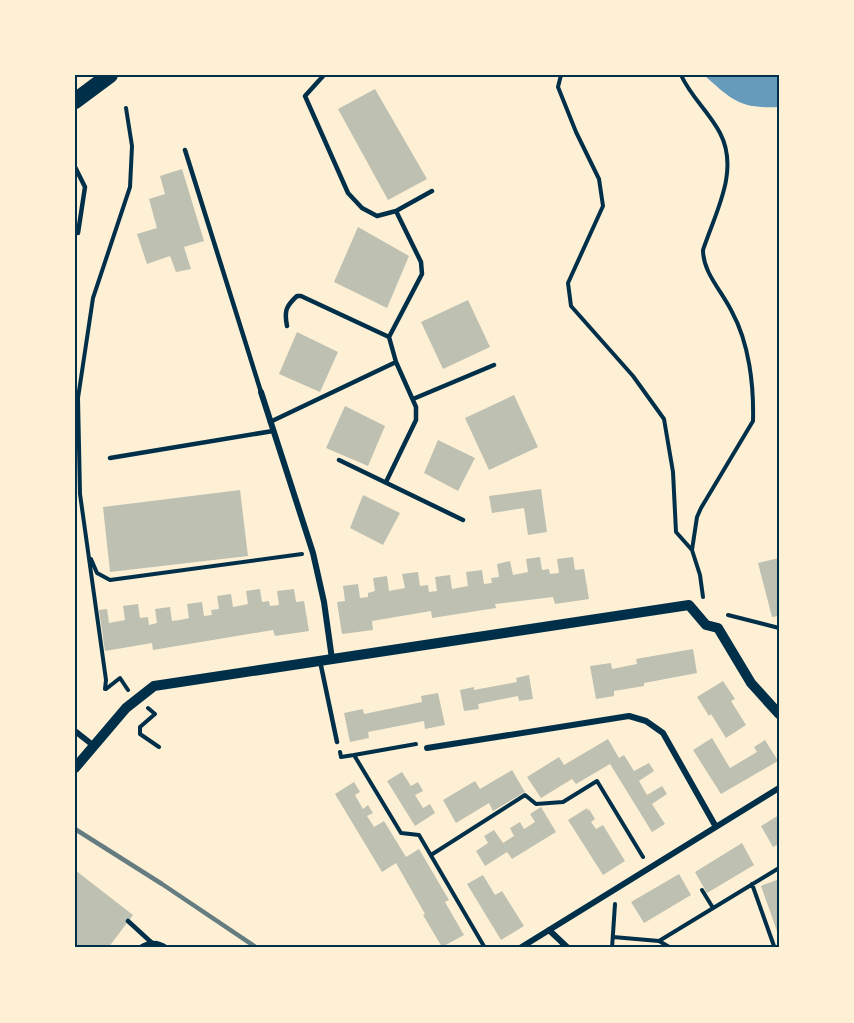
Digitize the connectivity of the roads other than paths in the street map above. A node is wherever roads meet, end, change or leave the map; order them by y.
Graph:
1 (110, 75) edge
2 (324, 75) edge
3 (75, 101) edge
4 (185, 150) dead end
5 (75, 168) edge
6 (432, 191) dead end
7 (396, 211) junction
8 (78, 232) dead end
9 (287, 326) dead end
10 (389, 337) junction
11 (396, 362) junction
12 (494, 365) dead end
13 (261, 392) joint
14 (413, 399) junction
15 (270, 422) junction
16 (273, 431) junction
17 (110, 458) dead end
18 (339, 459) dead end
19 (386, 482) junction
20 (463, 520) dead end
21 (332, 659) junction
22 (320, 661) junction
23 (779, 714) edge
24 (75, 731) edge
25 (337, 742) road end
26 (93, 747) junction
27 (427, 748) road end
28 (75, 768) edge
29 (779, 788) edge
30 (716, 827) junction
31 (128, 921) dead end
32 (549, 930) junction
33 (152, 943) junction
34 (138, 948) edge
35 (167, 948) edge
36 (520, 948) edge
37 (568, 948) edge

1 - 3 highway
2 - 7 lane
4 - 13 lane
5 - 8 lane
6 - 7 lane
7 - 10 lane
9 - 10 lane
10 - 11 lane
11 - 14 lane
11 - 15 lane
12 - 14 lane
13 - 15 street
14 - 19 lane
15 - 16 street
16 - 17 lane
16 - 21 street
18 - 19 lane
19 - 20 lane
21 - 22 street
21 - 23 street
22 - 25 lane
22 - 26 street
24 - 26 street
26 - 28 street
27 - 30 street
29 - 30 street
30 - 32 street
31 - 33 lane
32 - 36 street
32 - 37 street
33 - 34 lane
33 - 35 lane

